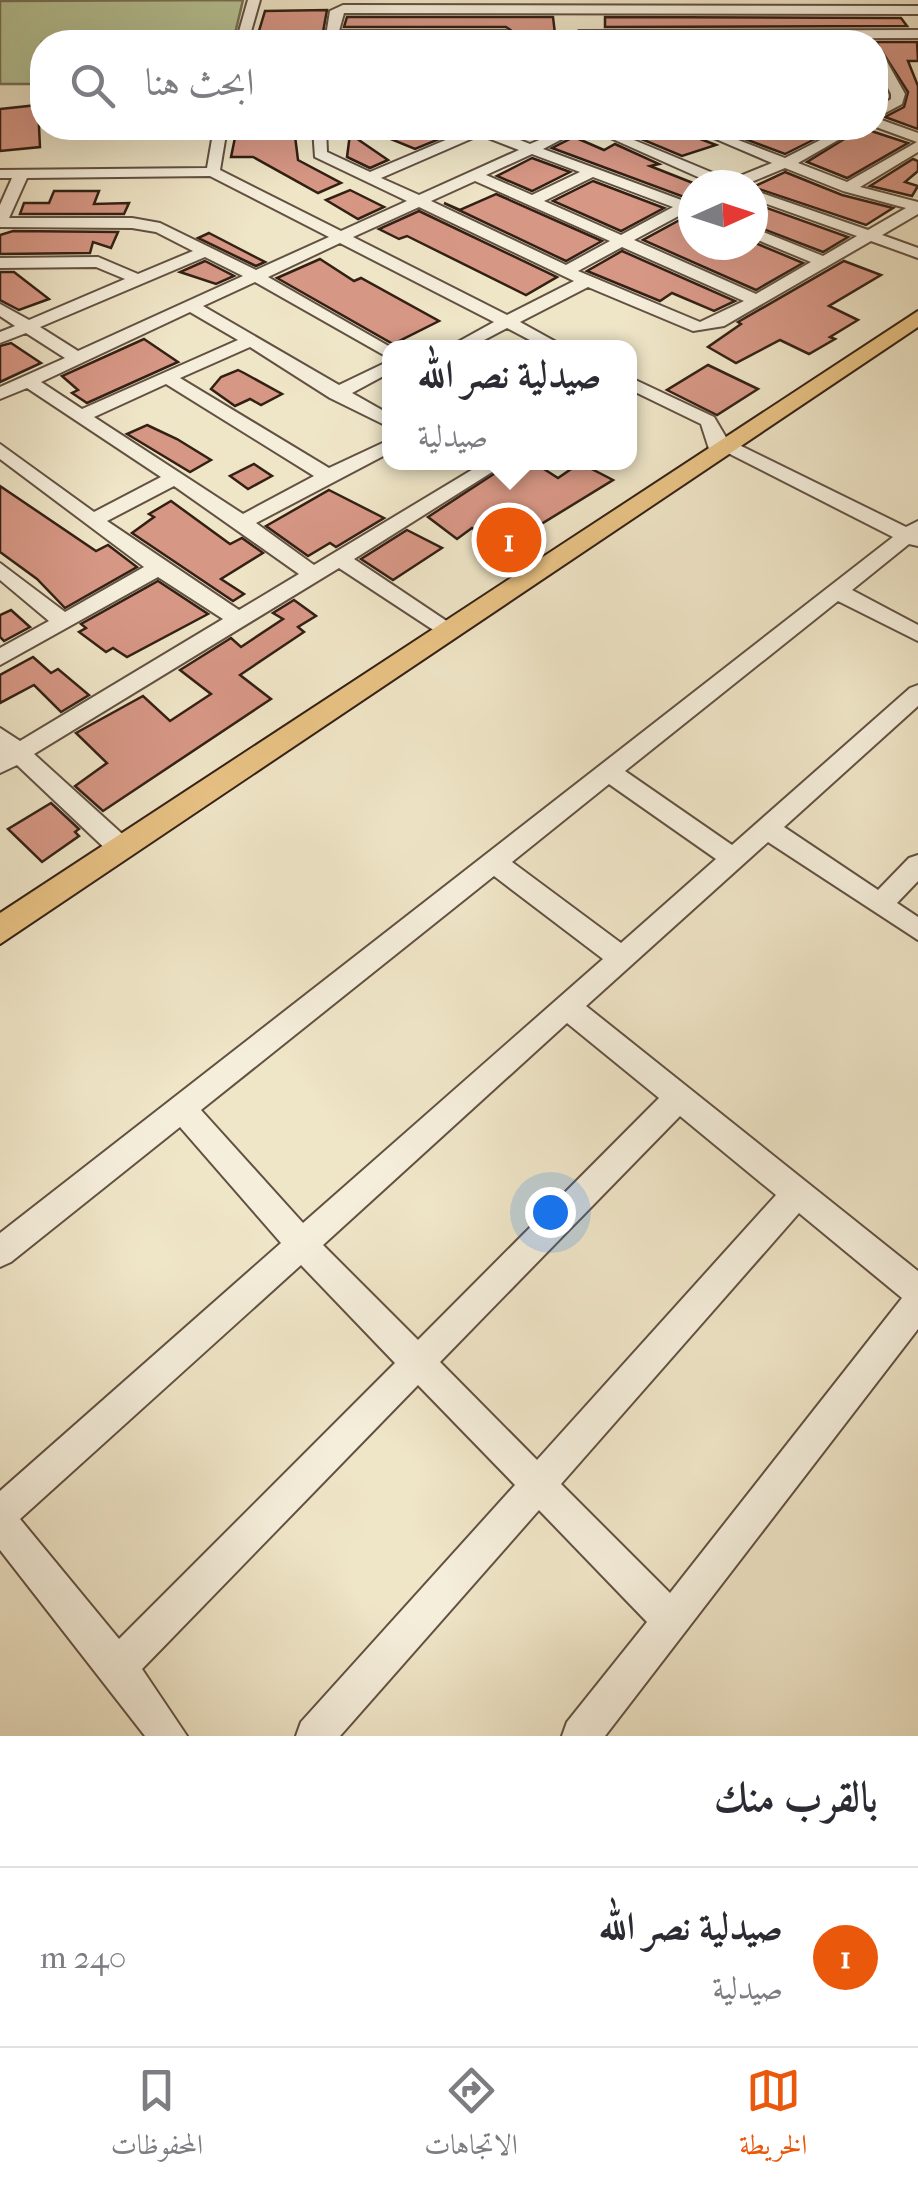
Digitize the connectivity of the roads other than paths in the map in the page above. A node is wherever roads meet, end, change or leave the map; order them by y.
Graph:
1 (254, 0) edge
2 (572, 4) edge
3 (504, 9) junction
4 (779, 10) junction
5 (918, 10) edge
6 (245, 30) edge
7 (333, 30) edge
8 (505, 30) edge
9 (577, 30) edge
10 (789, 30) edge
11 (918, 34) edge
12 (888, 36) edge
13 (888, 75) edge
14 (888, 101) edge
15 (897, 101) junction
16 (888, 107) edge
17 (888, 128) edge
18 (219, 140) edge
19 (320, 140) edge
20 (456, 140) edge
21 (509, 140) edge
22 (554, 140) edge
23 (623, 140) edge
24 (721, 140) edge
25 (725, 140) edge
26 (822, 140) edge
27 (918, 142) edge
28 (706, 146) dead end
29 (534, 150) junction
30 (690, 154) dead end
31 (674, 162) junction
32 (783, 164) junction
33 (693, 170) edge
34 (768, 170) edge
35 (214, 172) junction
36 (592, 172) junction
37 (0, 174) edge
38 (22, 174) junction
39 (476, 176) junction
40 (366, 178) junction
41 (848, 188) junction
42 (768, 199) edge
43 (531, 201) junction
44 (678, 202) edge
45 (421, 203) junction
46 (918, 208) edge
47 (678, 212) edge
48 (0, 222) edge
49 (870, 234) junction
50 (342, 238) junction
51 (768, 239) edge
52 (620, 240) junction
53 (205, 251) junction
54 (918, 253) edge
55 (0, 262) edge
56 (37, 262) junction
57 (822, 262) junction
58 (566, 270) junction
59 (256, 276) junction
60 (0, 278) edge
61 (135, 278) junction
62 (587, 281) junction
63 (756, 300) junction
64 (192, 306) junction
65 (0, 308) edge
66 (918, 317) edge
67 (507, 322) junction
68 (28, 326) junction
69 (0, 338) edge
70 (471, 340) edge
71 (543, 340) edge
72 (248, 342) junction
73 (382, 349) edge
74 (77, 358) junction
75 (382, 370) edge
76 (167, 377) junction
77 (28, 381) junction
78 (637, 386) edge
79 (0, 394) edge
80 (336, 394) junction
81 (81, 416) junction
82 (382, 418) edge
83 (729, 434) junction
84 (382, 449) edge
85 (2, 454) edge
86 (477, 470) edge
87 (328, 476) junction
88 (175, 478) junction
89 (93, 520) junction
90 (242, 522) junction
91 (915, 532) edge
92 (340, 559) junction
93 (158, 568) junction
94 (0, 569) edge
95 (314, 575) junction
96 (835, 590) junction
97 (238, 620) junction
98 (64, 622) junction
99 (449, 630) junction
100 (918, 634) edge
101 (0, 658) edge
102 (918, 692) edge
103 (0, 736) edge
104 (9, 759) edge
105 (608, 770) junction
106 (766, 828) junction
107 (122, 848) junction
108 (734, 858) junction
109 (493, 861) junction
110 (918, 865) edge
111 (880, 904) junction
112 (0, 930) edge
113 (918, 930) edge
114 (621, 958) junction
115 (567, 1007) junction
116 (678, 1097) junction
117 (181, 1108) junction
118 (797, 1193) junction
119 (302, 1245) junction
120 (0, 1252) edge
121 (918, 1291) edge
122 (918, 1303) edge
123 (418, 1363) junction
124 (538, 1484) junction
125 (0, 1518) edge
126 (670, 1620) junction
127 (118, 1667) junction
128 (168, 1736) edge
129 (315, 1736) edge
130 (581, 1736) edge

1 - 6 street
2 - 3 street
2 - 4 street
2 - 9 street
3 - 7 street
3 - 8 street
4 - 5 street
4 - 10 street
11 - 12 street
13 - 15 street
14 - 15 street
15 - 16 street
17 - 27 street
18 - 35 street
19 - 40 street
20 - 40 street
21 - 29 street
22 - 29 street
23 - 31 street
24 - 28 street
25 - 32 street
26 - 32 street
27 - 41 street
29 - 36 street
29 - 39 street
30 - 31 street
31 - 33 street
32 - 34 street
32 - 41 street
35 - 38 street
35 - 50 street
36 - 43 street
36 - 44 street
37 - 38 street
38 - 48 street
39 - 43 street
39 - 45 street
40 - 45 street
41 - 46 street
42 - 49 street
43 - 52 street
45 - 50 street
45 - 58 street
46 - 49 street
47 - 52 street
48 - 53 street
49 - 54 street
49 - 57 street
50 - 59 street
50 - 67 street
51 - 57 street
52 - 58 street
52 - 63 street
53 - 59 street
53 - 61 street
55 - 56 street
56 - 60 street
56 - 61 street
57 - 63 street
58 - 62 street
59 - 64 street
59 - 73 street
61 - 68 street
62 - 63 street
62 - 67 street
64 - 72 street
64 - 74 street
65 - 68 street
66 - 83 main road
67 - 70 street
67 - 71 street
68 - 69 street
68 - 74 street
72 - 76 street
72 - 80 street
74 - 77 street
75 - 80 street
76 - 81 street
76 - 87 street
77 - 79 street
77 - 81 street
78 - 83 street
80 - 82 street
81 - 88 street
83 - 91 street
83 - 99 main road
84 - 87 street
85 - 89 street
86 - 92 street
87 - 90 street
88 - 89 street
88 - 90 street
89 - 93 street
90 - 95 street
91 - 96 street
92 - 95 street
92 - 99 street
93 - 97 street
93 - 98 street
94 - 98 street
95 - 97 street
96 - 100 street
96 - 105 street
97 - 104 street
98 - 101 street
99 - 107 main road
102 - 106 street
103 - 104 street
104 - 107 street
105 - 108 street
105 - 109 street
106 - 108 street
106 - 111 street
107 - 112 main road
108 - 114 street
109 - 114 street
109 - 117 street
110 - 111 street
111 - 113 street
114 - 115 street
115 - 116 street
115 - 119 street
116 - 118 street
116 - 123 street
117 - 119 street
117 - 120 street
118 - 121 street
118 - 124 street
119 - 123 street
119 - 125 street
122 - 126 street
123 - 124 street
123 - 127 street
124 - 126 street
124 - 129 street
125 - 127 street
126 - 130 street
127 - 128 street

